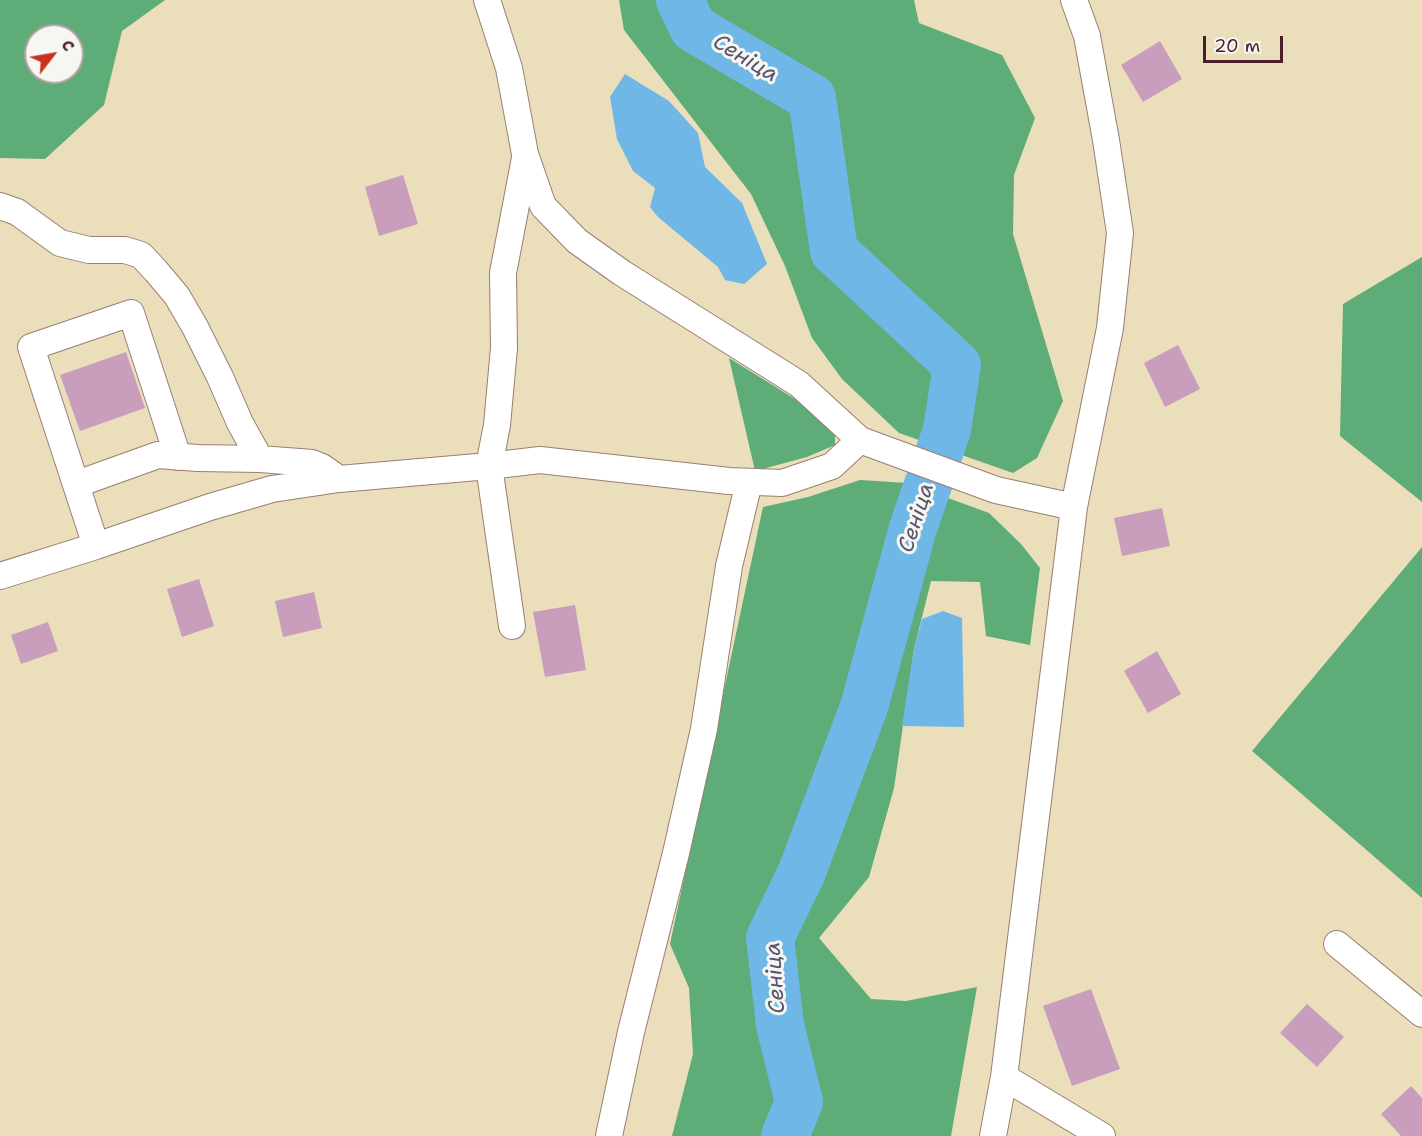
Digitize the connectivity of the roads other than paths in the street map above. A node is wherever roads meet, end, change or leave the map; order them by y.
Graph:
1 (487, 0) edge
2 (1074, 0) edge
3 (525, 154) junction
4 (0, 206) edge
5 (860, 440) junction
6 (178, 457) junction
7 (261, 459) junction
8 (489, 466) junction
9 (339, 479) junction
10 (748, 482) junction
11 (77, 484) junction
12 (1074, 507) junction
13 (96, 546) junction
14 (0, 576) edge
15 (512, 626) dead end
16 (1337, 944) dead end
17 (1422, 1014) edge
18 (1004, 1077) junction
19 (609, 1136) edge
20 (993, 1136) edge
21 (1102, 1136) edge

1 - 3 street
2 - 12 street
3 - 5 street
3 - 8 street
4 - 7 street
5 - 10 street
5 - 12 street
6 - 7 street
6 - 11 street
6 - 11 street
7 - 9 street
8 - 9 street
8 - 10 street
8 - 15 street
9 - 13 street
10 - 19 street
11 - 13 street
12 - 18 street
13 - 14 street
16 - 17 street
18 - 20 street
18 - 21 street

